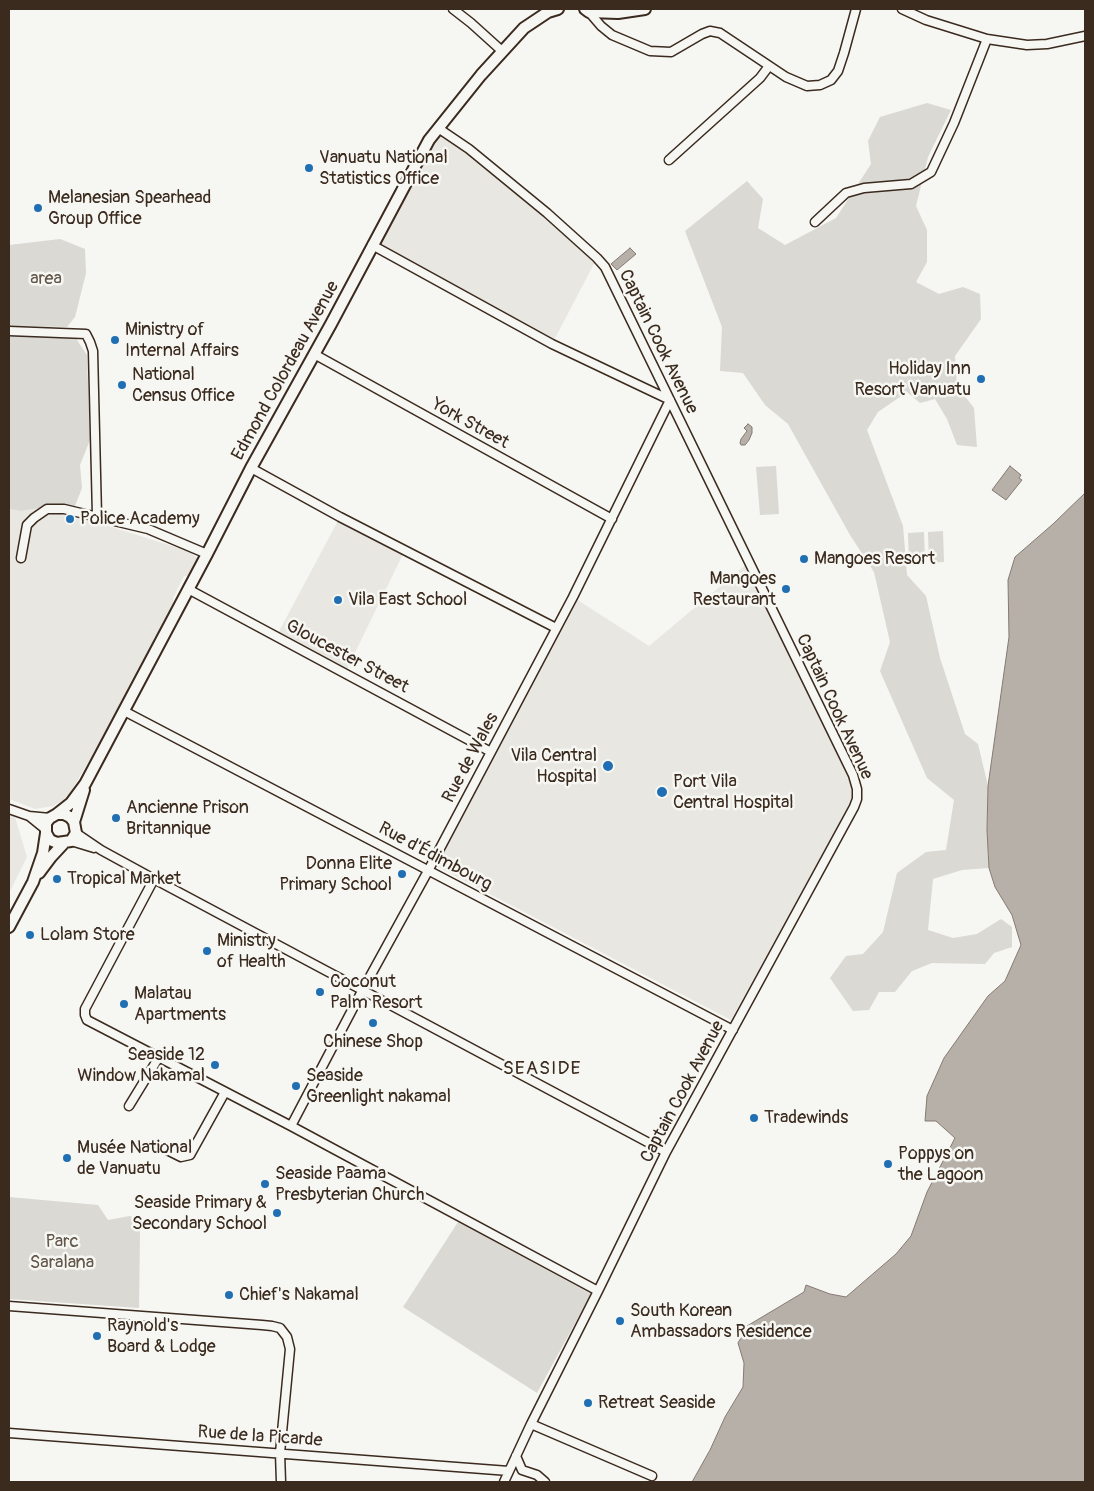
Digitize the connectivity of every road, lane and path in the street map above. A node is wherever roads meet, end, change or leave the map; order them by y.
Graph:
1 (453, 9) edge
2 (558, 9) edge
3 (645, 9) edge
4 (856, 9) edge
5 (902, 9) edge
6 (587, 11) edge
7 (1085, 36) edge
8 (987, 40) junction
9 (502, 51) junction
10 (769, 66) junction
11 (438, 128) junction
12 (669, 160) dead end
13 (815, 222) dead end
14 (372, 245) junction
15 (9, 332) edge
16 (314, 354) junction
17 (670, 400) junction
18 (251, 468) junction
19 (97, 516) junction
20 (612, 519) junction
21 (208, 554) junction
22 (21, 558) dead end
23 (188, 589) junction
24 (556, 628) junction
25 (124, 711) junction
26 (491, 752) junction
27 (85, 784) junction
28 (9, 809) edge
29 (28, 816) junction
30 (53, 816) junction
31 (74, 822) junction
32 (45, 831) junction
33 (70, 839) junction
34 (428, 871) junction
35 (154, 879) junction
36 (33, 882) junction
37 (9, 927) edge
38 (362, 990) junction
39 (733, 1030) junction
40 (159, 1057) junction
41 (225, 1092) junction
42 (129, 1106) dead end
43 (291, 1126) junction
44 (167, 1150) dead end
45 (666, 1152) junction
46 (598, 1291) junction
47 (9, 1306) edge
48 (531, 1424) junction
49 (9, 1433) edge
50 (280, 1453) junction
51 (516, 1456) junction
52 (509, 1471) junction
53 (652, 1476) dead end
54 (281, 1482) edge
55 (504, 1482) edge
56 (545, 1482) edge

1 - 9 street
2 - 9 street, Edmond Colordeau Avenue
3 - 6 street
4 - 10 street
5 - 8 street
6 - 10 street
7 - 8 street
8 - 13 street
9 - 11 street, Edmond Colordeau Avenue
10 - 12 street
11 - 14 street, Edmond Colordeau Avenue
11 - 17 street, Captain Cook Avenue
14 - 16 street, Edmond Colordeau Avenue
14 - 17 street
15 - 19 street
16 - 18 street, Edmond Colordeau Avenue
16 - 20 street, York Street
17 - 20 street, Rue de Wales
17 - 39 street, Captain Cook Avenue
18 - 21 street, Edmond Colordeau Avenue
18 - 24 street
19 - 21 street
19 - 22 street
20 - 24 street, Rue de Wales
21 - 23 street, Edmond Colordeau Avenue
23 - 25 street, Edmond Colordeau Avenue
23 - 26 street, Gloucester Street
24 - 26 street, Rue de Wales
25 - 27 street, Edmond Colordeau Avenue
25 - 34 street, Rue d'Édimbourg
26 - 34 street, Rue de Wales
27 - 30 street
27 - 31 street
28 - 29 street
29 - 30 street
29 - 32 street
30 - 31 street
30 - 32 street
31 - 33 street
32 - 33 street
32 - 36 street
33 - 35 street
33 - 36 street
34 - 38 street, Rue de Wales
34 - 39 street, Rue d'Édimbourg
35 - 38 street
35 - 40 street
36 - 37 street
38 - 43 street, Rue de Wales
38 - 45 street
39 - 45 street, Captain Cook Avenue
40 - 41 street
40 - 42 street
41 - 43 street
41 - 44 street
43 - 46 street
45 - 46 street, Captain Cook Avenue
46 - 48 street, Captain Cook Avenue
47 - 50 street
48 - 51 street, Captain Cook Avenue
48 - 53 street
49 - 50 street, Rue de la Picarde
50 - 52 street, Rue de la Picarde
50 - 54 street
51 - 52 street, Captain Cook Avenue
51 - 56 street
52 - 55 street, Captain Cook Avenue

